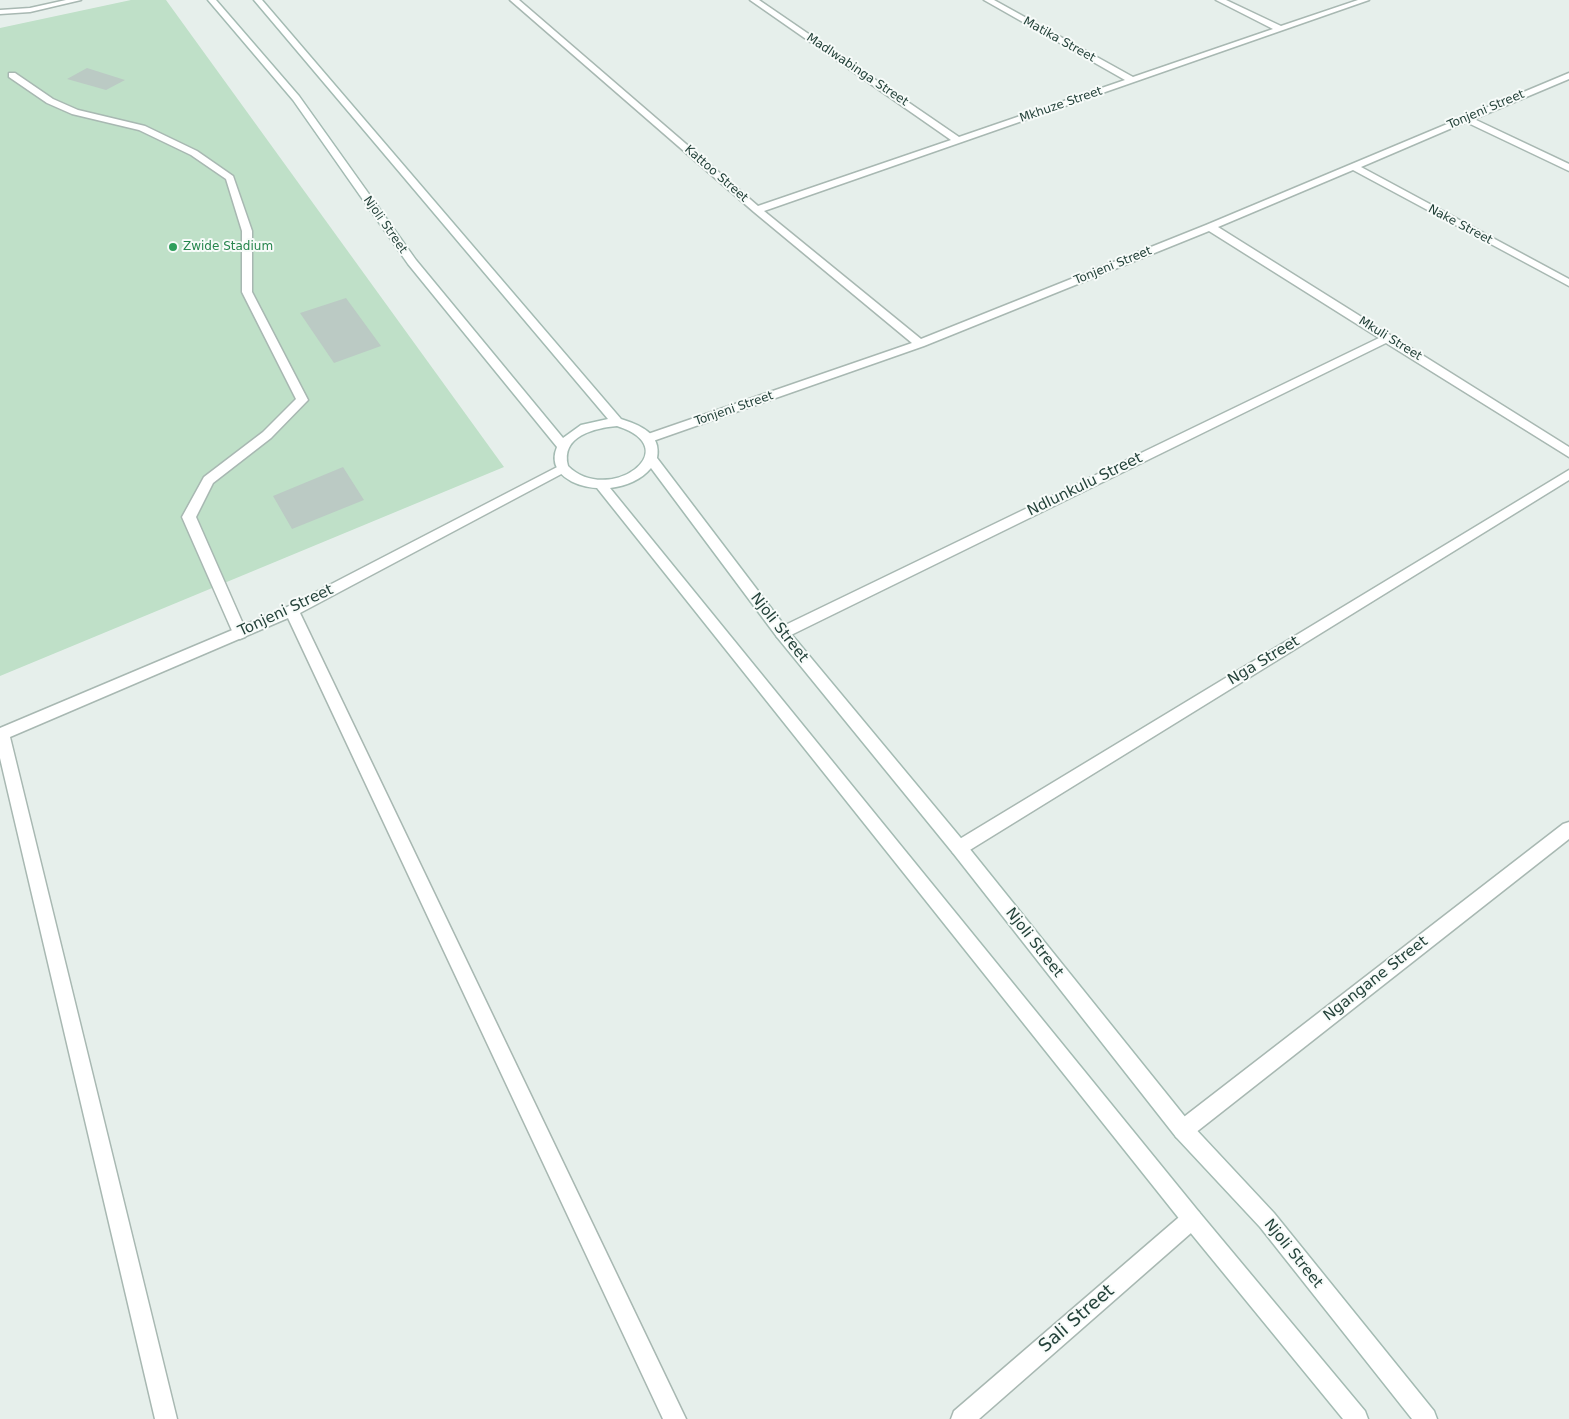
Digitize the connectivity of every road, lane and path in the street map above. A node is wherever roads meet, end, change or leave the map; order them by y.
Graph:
1 (78, 0) edge
2 (212, 0) edge
3 (258, 0) edge
4 (514, 0) edge
5 (754, 0) edge
6 (988, 0) edge
7 (1220, 0) edge
8 (1365, 0) edge
9 (0, 12) edge
10 (1280, 29) junction
11 (12, 75) dead end
12 (1569, 76) edge
13 (1131, 80) junction
14 (1466, 119) junction
15 (959, 141) junction
16 (1352, 166) junction
17 (1569, 168) edge
18 (758, 210) junction
19 (1210, 227) junction
20 (1569, 283) edge
21 (1388, 338) junction
22 (920, 344) junction
23 (617, 422) junction
24 (649, 438) junction
25 (563, 446) junction
26 (1569, 453) edge
27 (651, 459) junction
28 (563, 468) junction
29 (1569, 474) edge
30 (600, 485) junction
31 (292, 611) junction
32 (782, 632) junction
33 (240, 633) junction
34 (1, 734) edge
35 (1569, 829) edge
36 (959, 848) junction
37 (1183, 1130) junction
38 (1192, 1219) junction
39 (166, 1419) edge
40 (675, 1419) edge
41 (962, 1419) edge
42 (1357, 1419) edge
43 (1426, 1419) edge

1 - 9 street
2 - 25 street, Njoli Street
3 - 23 street
4 - 18 street, Kattoo Street
5 - 15 street, Madlwabinga Street
6 - 13 street, Matika Street
7 - 10 street
8 - 10 street, Mkhuze Street
10 - 13 street, Mkhuze Street
11 - 33 street
12 - 14 street, Tonjeni Street
13 - 15 street, Mkhuze Street
14 - 16 street, Tonjeni Street
14 - 17 street
15 - 18 street, Mkhuze Street
16 - 19 street, Tonjeni Street
16 - 20 street, Nake Street
18 - 22 street, Kattoo Street
19 - 21 street, Mkuli Street
19 - 22 street, Tonjeni Street
21 - 26 street, Mkuli Street
21 - 32 street, Ndlunkulu Street
22 - 24 street, Tonjeni Street
23 - 24 street
23 - 25 street
24 - 27 street
25 - 28 street
27 - 30 street
27 - 32 street, Njoli Street
28 - 30 street
28 - 31 street, Tonjeni Street
29 - 36 street, Nga Street
30 - 38 street
31 - 33 street, Tonjeni Street
31 - 40 street
32 - 36 street, Njoli Street
33 - 34 street, Tonjeni Street
34 - 39 street
35 - 37 street, Ngangane Street
36 - 37 street, Njoli Street
37 - 43 street, Njoli Street
38 - 41 street, Sali Street
38 - 42 street

